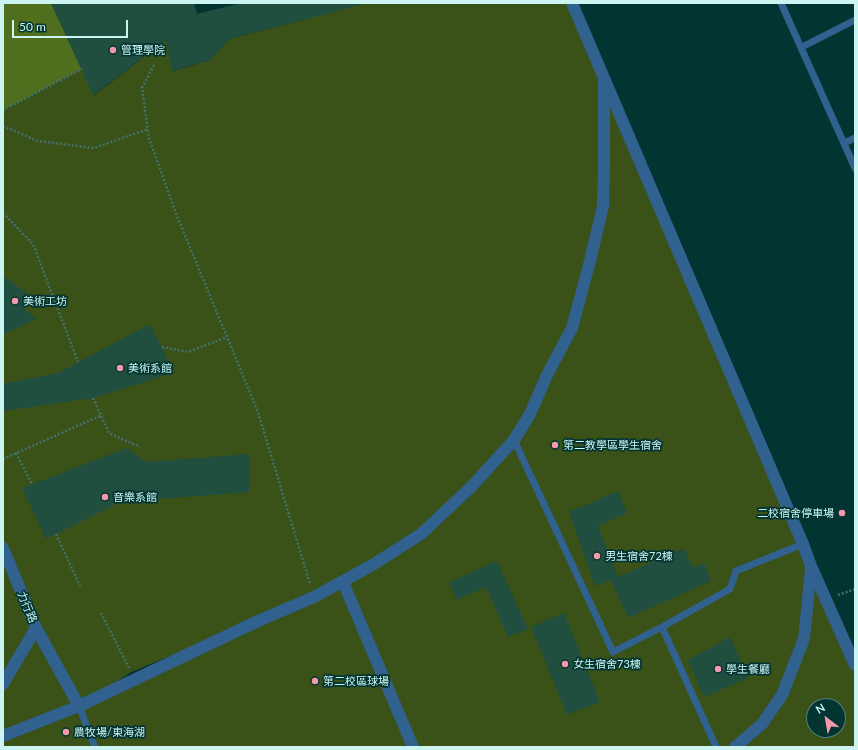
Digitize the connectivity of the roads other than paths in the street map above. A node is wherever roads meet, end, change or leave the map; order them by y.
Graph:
1 (572, 3) edge
2 (781, 3) edge
3 (855, 20) edge
4 (802, 47) junction
5 (604, 78) junction
6 (855, 138) edge
7 (844, 143) junction
8 (855, 168) edge
9 (514, 440) junction
10 (803, 544) junction
11 (3, 548) edge
12 (811, 566) junction
13 (343, 582) junction
14 (662, 627) junction
15 (36, 628) junction
16 (855, 665) edge
17 (3, 684) edge
18 (79, 706) junction
19 (3, 736) edge
20 (95, 747) edge
21 (412, 747) edge
22 (716, 747) edge
23 (735, 747) edge

1 - 5 street
2 - 4 lane
3 - 4 lane
4 - 7 lane
5 - 9 street
5 - 10 street
6 - 7 lane
7 - 8 lane
9 - 13 street
9 - 14 lane
10 - 12 street
10 - 14 lane
11 - 15 street, 力行路
12 - 16 street
12 - 23 street
13 - 18 street
13 - 21 street
14 - 22 lane
15 - 17 street, 力行路
15 - 18 street
18 - 19 street
18 - 20 lane

